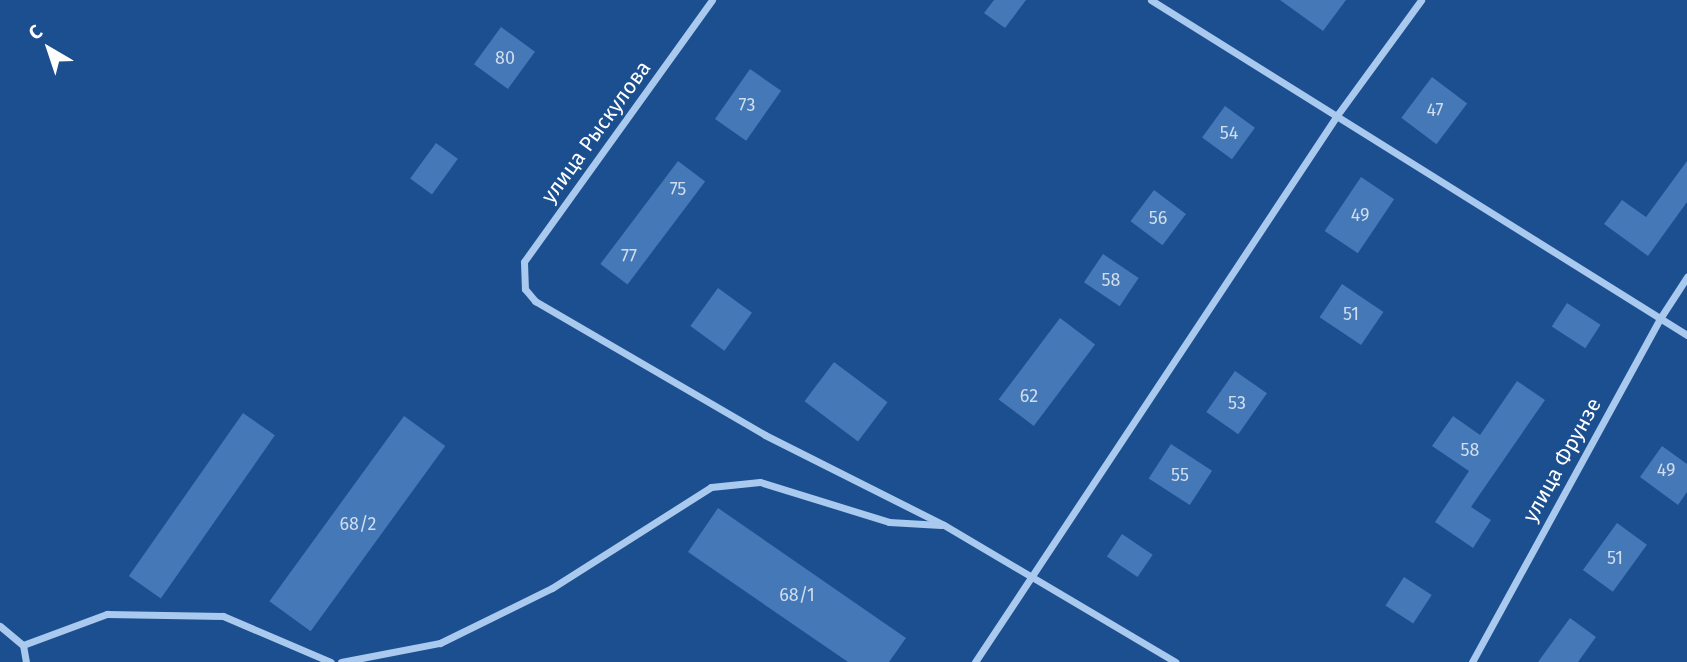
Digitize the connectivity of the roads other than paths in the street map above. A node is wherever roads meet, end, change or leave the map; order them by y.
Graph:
1 (712, 0) edge
2 (1151, 0) edge
3 (1421, 0) edge
4 (1338, 114) junction
5 (1687, 277) edge
6 (1661, 317) junction
7 (1687, 335) edge
8 (944, 526) junction
9 (1029, 578) junction
10 (0, 626) edge
11 (23, 645) junction
12 (26, 662) edge
13 (331, 662) edge
14 (341, 662) edge
15 (975, 662) edge
16 (1176, 662) edge
17 (1472, 662) edge

1 - 8 street, улица Рыскулова
2 - 4 street
3 - 4 street
4 - 6 street
4 - 9 street
5 - 6 street, улица Фрунзе
6 - 7 street
6 - 17 street, улица Фрунзе
8 - 9 street
8 - 14 street
9 - 15 street
9 - 16 street
10 - 11 street
11 - 12 street
11 - 13 street

